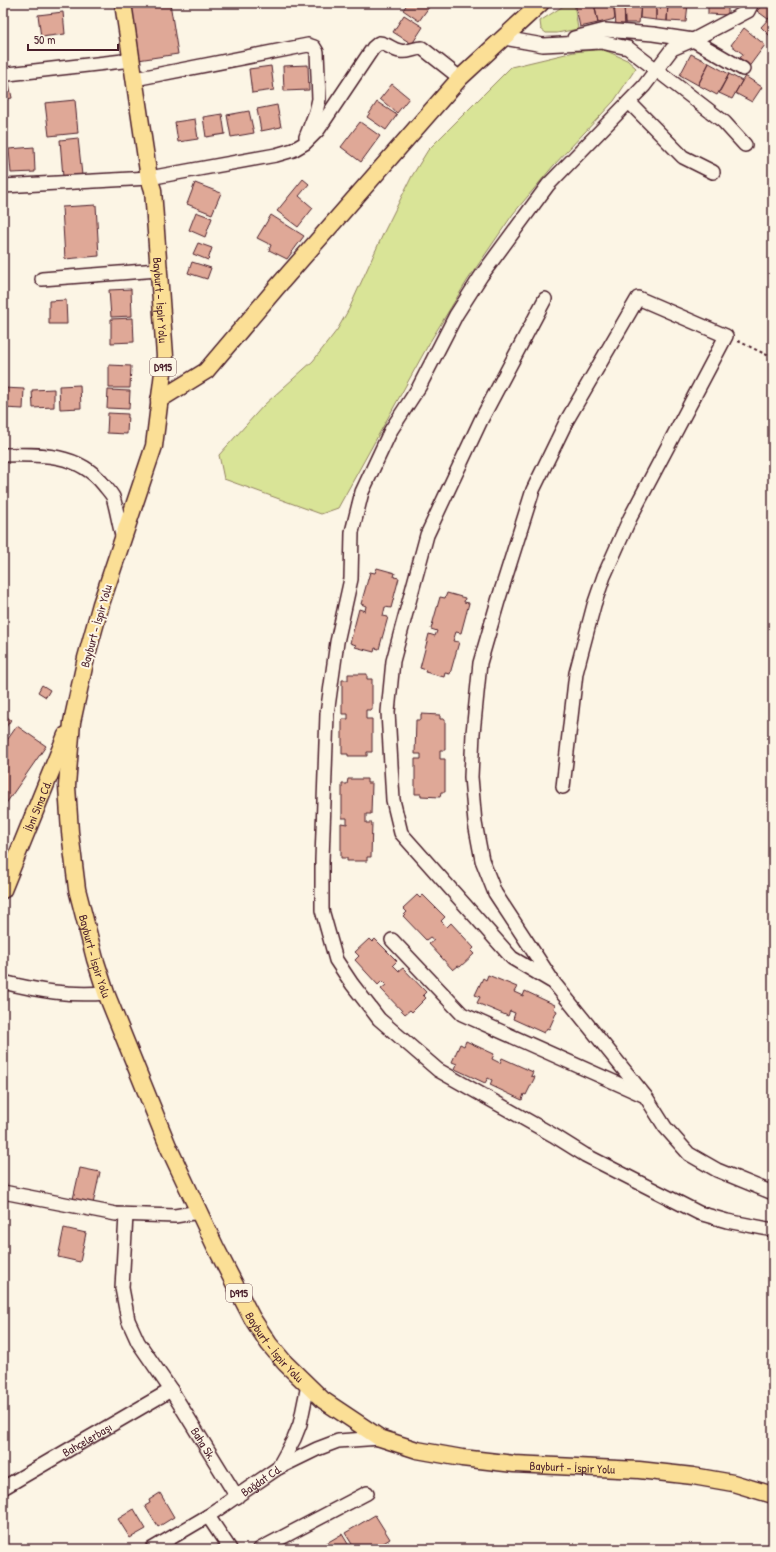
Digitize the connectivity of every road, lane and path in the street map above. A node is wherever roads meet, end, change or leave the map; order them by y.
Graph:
1 (123, 3) edge
2 (541, 3) edge
3 (752, 3) edge
4 (504, 38) junction
5 (693, 40) junction
6 (543, 45) junction
7 (132, 60) junction
8 (743, 69) dead end
9 (657, 70) junction
10 (8, 74) dead end
11 (460, 78) junction
12 (134, 79) junction
13 (629, 102) junction
14 (303, 144) junction
15 (745, 145) dead end
16 (713, 172) dead end
17 (150, 178) junction
18 (3, 186) edge
19 (158, 270) junction
20 (42, 279) dead end
21 (545, 299) dead end
22 (726, 336) junction
23 (773, 361) edge
24 (159, 400) junction
25 (3, 455) edge
26 (123, 539) junction
27 (72, 722) junction
28 (563, 787) dead end
29 (3, 890) edge
30 (392, 940) dead end
31 (3, 982) edge
32 (554, 983) junction
33 (106, 993) junction
34 (646, 1097) junction
35 (3, 1192) edge
36 (773, 1193) edge
37 (199, 1212) junction
38 (126, 1215) junction
39 (773, 1230) edge
40 (308, 1385) junction
41 (171, 1390) junction
42 (380, 1438) junction
43 (278, 1468) junction
44 (3, 1488) edge
45 (367, 1493) dead end
46 (773, 1495) edge
47 (237, 1497) junction
48 (208, 1516) junction
49 (152, 1549) edge
50 (230, 1549) edge
51 (260, 1549) edge

1 - 7 main road, Bayburt - İspir Yolu / D915
2 - 4 main road
3 - 5 street
4 - 6 street
4 - 11 main road
5 - 6 street
5 - 8 street
5 - 9 street
6 - 9 street
7 - 10 street
7 - 12 main road, Bayburt - İspir Yolu / D915
9 - 13 street
9 - 15 street
11 - 14 street
11 - 24 main road
12 - 14 street
12 - 17 main road, Bayburt - İspir Yolu / D915
13 - 16 street
13 - 39 street
14 - 17 street
17 - 18 street
17 - 19 main road, Bayburt - İspir Yolu / D915
19 - 20 street
19 - 24 main road, Bayburt - İspir Yolu / D915
21 - 32 street
22 - 23 path
22 - 28 street
22 - 32 street
24 - 26 main road, Bayburt - İspir Yolu / D915
25 - 26 street
26 - 27 main road, Bayburt - İspir Yolu / D915
27 - 29 main road, İbni Sina Cd.
27 - 33 main road, Bayburt - İspir Yolu / D915
30 - 34 street
31 - 33 street
32 - 34 street
33 - 37 main road, Bayburt - İspir Yolu / D915
34 - 36 street
35 - 38 street
37 - 38 street
37 - 40 main road, Bayburt - İspir Yolu / D915
38 - 41 street, Baha Sk.
40 - 42 main road, Bayburt - İspir Yolu / D915
40 - 43 street
41 - 44 street, Bahçelerbaşı
41 - 47 street, Baha Sk.
42 - 43 street, Bağdat Cd.
42 - 46 main road, Bayburt - İspir Yolu / D915
43 - 47 street, Bağdat Cd.
45 - 51 street
47 - 48 street, Bağdat Cd.
48 - 49 street, Bağdat Cd.
48 - 50 street

